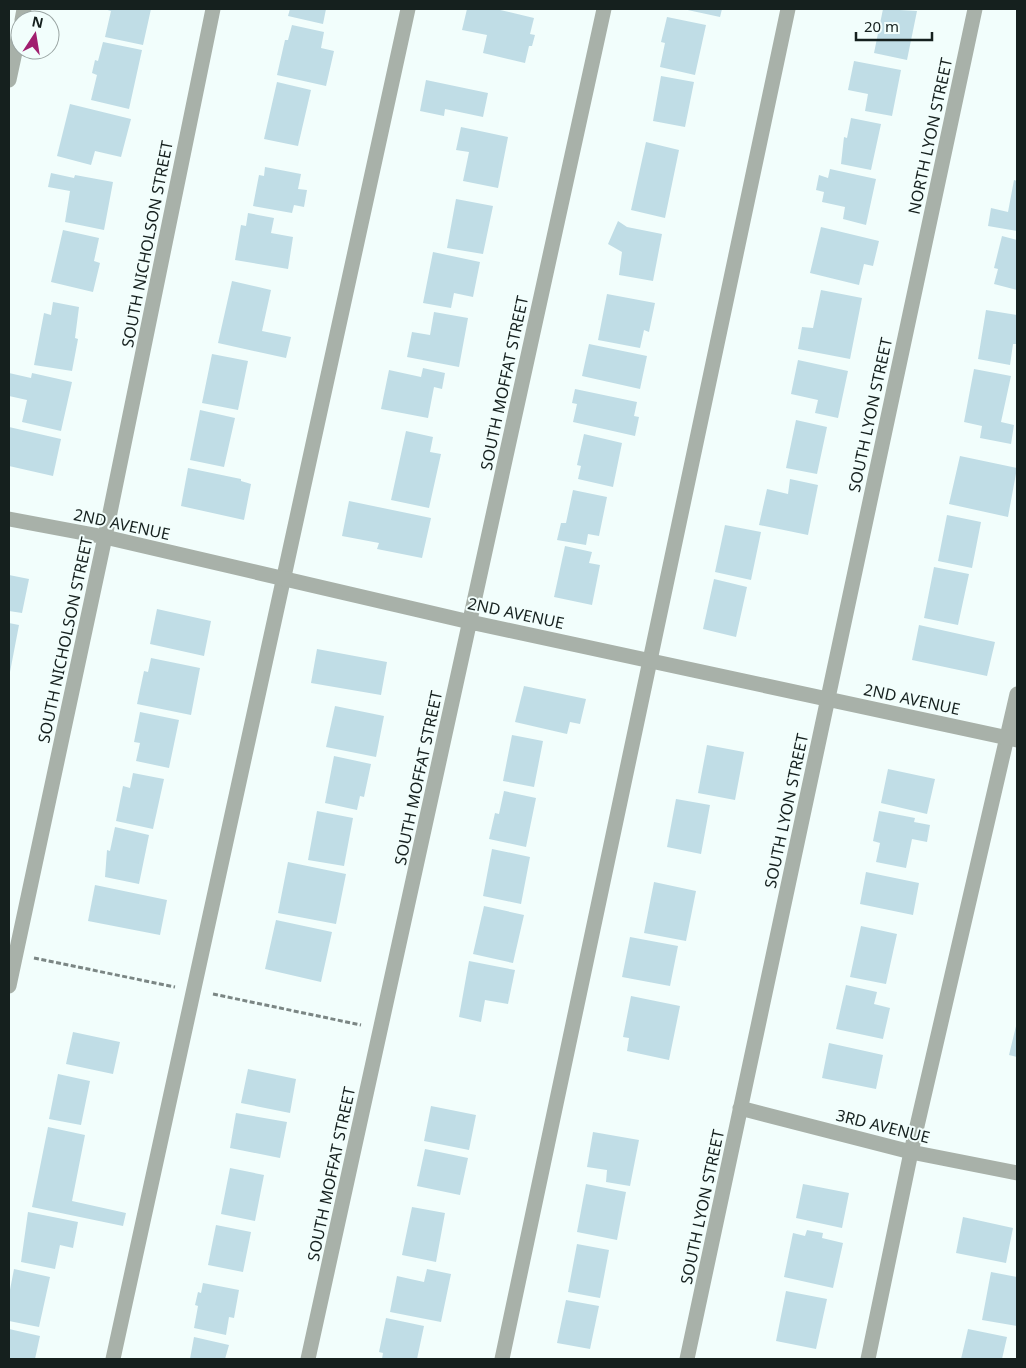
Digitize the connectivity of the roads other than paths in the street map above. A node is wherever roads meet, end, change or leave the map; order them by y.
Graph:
1 (213, 9) edge
2 (408, 9) edge
3 (604, 9) edge
4 (788, 9) edge
5 (974, 9) edge
6 (13, 60) edge
7 (9, 80) edge
8 (919, 270) joint
9 (9, 519) edge
10 (105, 537) junction
11 (282, 579) junction
12 (470, 622) junction
13 (650, 660) junction
14 (1017, 694) edge
15 (828, 699) junction
16 (1013, 739) edge
17 (9, 986) edge
18 (740, 1108) junction
19 (911, 1152) junction
20 (1017, 1173) edge
21 (112, 1359) edge
22 (308, 1359) edge
23 (502, 1359) edge
24 (687, 1359) edge
25 (868, 1359) edge

1 - 10 street, SOUTH NICHOLSON STREET
2 - 11 street
3 - 12 street, SOUTH MOFFAT STREET
4 - 13 street
5 - 8 street, NORTH LYON STREET
6 - 7 street
8 - 15 street, SOUTH LYON STREET
9 - 10 street, 2ND AVENUE
10 - 11 street, 2ND AVENUE
10 - 17 street, SOUTH NICHOLSON STREET
11 - 12 street, 2ND AVENUE
11 - 21 street
12 - 13 street, 2ND AVENUE
12 - 22 street, SOUTH MOFFAT STREET
13 - 15 street, 2ND AVENUE
13 - 23 street
14 - 16 street
15 - 16 street, 2ND AVENUE
15 - 18 street, SOUTH LYON STREET
16 - 19 street
18 - 19 street, 3RD AVENUE
18 - 24 street, SOUTH LYON STREET
19 - 20 street, 3RD AVENUE
19 - 25 street

